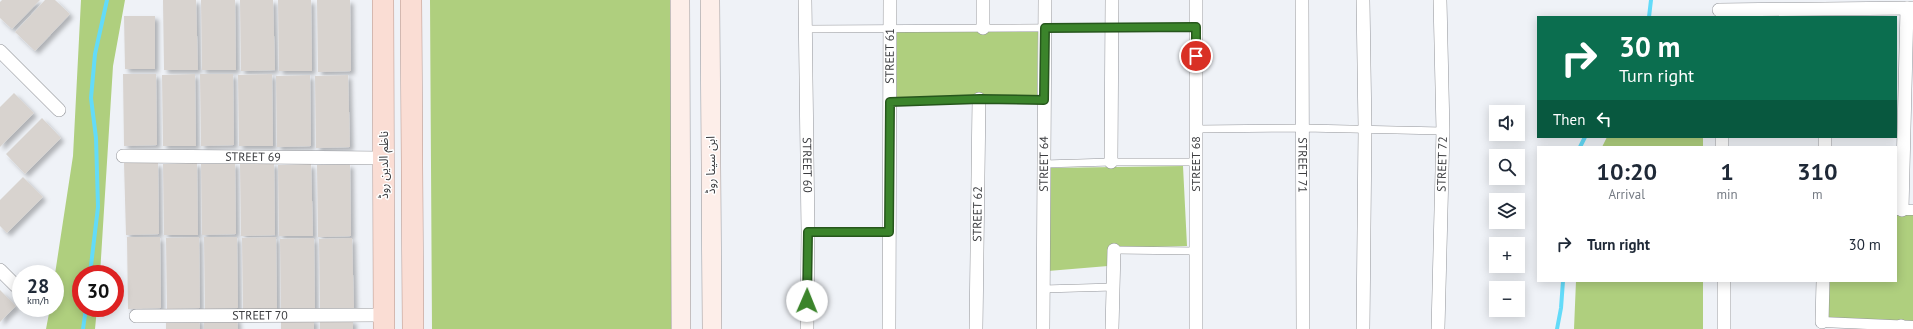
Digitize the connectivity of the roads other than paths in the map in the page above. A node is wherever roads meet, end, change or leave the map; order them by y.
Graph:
1 (383, 0) edge
2 (411, 0) edge
3 (680, 0) edge
4 (710, 0) edge
5 (805, 0) edge
6 (890, 0) edge
7 (983, 0) edge
8 (1045, 0) edge
9 (1112, 0) edge
10 (1196, 0) edge
11 (1302, 0) edge
12 (1364, 0) edge
13 (1440, 0) edge
14 (1910, 8) edge
15 (1720, 9) edge
16 (1824, 13) edge
17 (1196, 27) junction
18 (890, 28) junction
19 (983, 28) junction
20 (1045, 28) junction
21 (1111, 28) junction
22 (804, 29) junction
23 (0, 51) edge
24 (980, 99) junction
25 (1044, 100) junction
26 (890, 102) junction
27 (59, 110) dead end
28 (1304, 128) junction
29 (1196, 129) junction
30 (1365, 129) junction
31 (1443, 131) junction
32 (123, 156) dead end
33 (384, 158) junction
34 (1111, 162) junction
35 (1196, 162) junction
36 (1044, 164) junction
37 (1904, 210) edge
38 (808, 232) junction
39 (889, 232) junction
40 (1114, 250) joint
41 (1196, 251) junction
42 (0, 270) edge
43 (12, 282) edge
44 (1724, 282) edge
45 (1823, 282) edge
46 (1114, 287) junction
47 (1043, 289) junction
48 (136, 316) dead end
49 (384, 322) edge
50 (1822, 322) joint
51 (1905, 327) edge
52 (413, 329) edge
53 (681, 329) edge
54 (712, 329) edge
55 (807, 329) edge
56 (889, 329) edge
57 (976, 329) edge
58 (1043, 329) edge
59 (1112, 329) edge
60 (1196, 329) edge
61 (1303, 329) edge
62 (1363, 329) edge
63 (1438, 329) edge
64 (1724, 329) edge

1 - 33 main road, ناظم الدین روڈ
2 - 52 main road
3 - 53 main road
4 - 54 main road, ابن سینا روڈ
5 - 22 street, STREET 60
6 - 18 street, STREET 61
7 - 19 street
8 - 20 street, STREET 64
9 - 21 street
10 - 17 street, STREET 68
11 - 28 street, STREET 71
12 - 30 street
13 - 31 street, STREET 72
14 - 16 street
14 - 37 street
15 - 16 street
17 - 21 lane
17 - 29 street, STREET 68
18 - 19 lane
18 - 22 lane
18 - 26 street, STREET 61
19 - 20 lane
20 - 21 lane
20 - 25 street, STREET 64
21 - 34 street
22 - 38 street, STREET 60
23 - 27 street
24 - 25 lane
24 - 26 lane
24 - 57 street, STREET 62
25 - 36 street, STREET 64
26 - 39 street, STREET 61
28 - 29 lane
28 - 30 lane
28 - 61 street, STREET 71
29 - 35 street, STREET 68
30 - 31 lane
30 - 62 street
31 - 63 street, STREET 72
32 - 33 street, STREET 69
33 - 49 main road, ناظم الدین روڈ
34 - 35 lane
34 - 36 lane
35 - 41 street, STREET 68
36 - 47 street, STREET 64
38 - 39 lane
38 - 55 street, STREET 60
39 - 56 street, STREET 61
40 - 41 lane
40 - 46 street
41 - 60 street, STREET 68
42 - 43 street
44 - 64 street
45 - 50 street
46 - 47 lane
46 - 59 street
47 - 58 street, STREET 64
48 - 49 street, STREET 70
50 - 51 street

